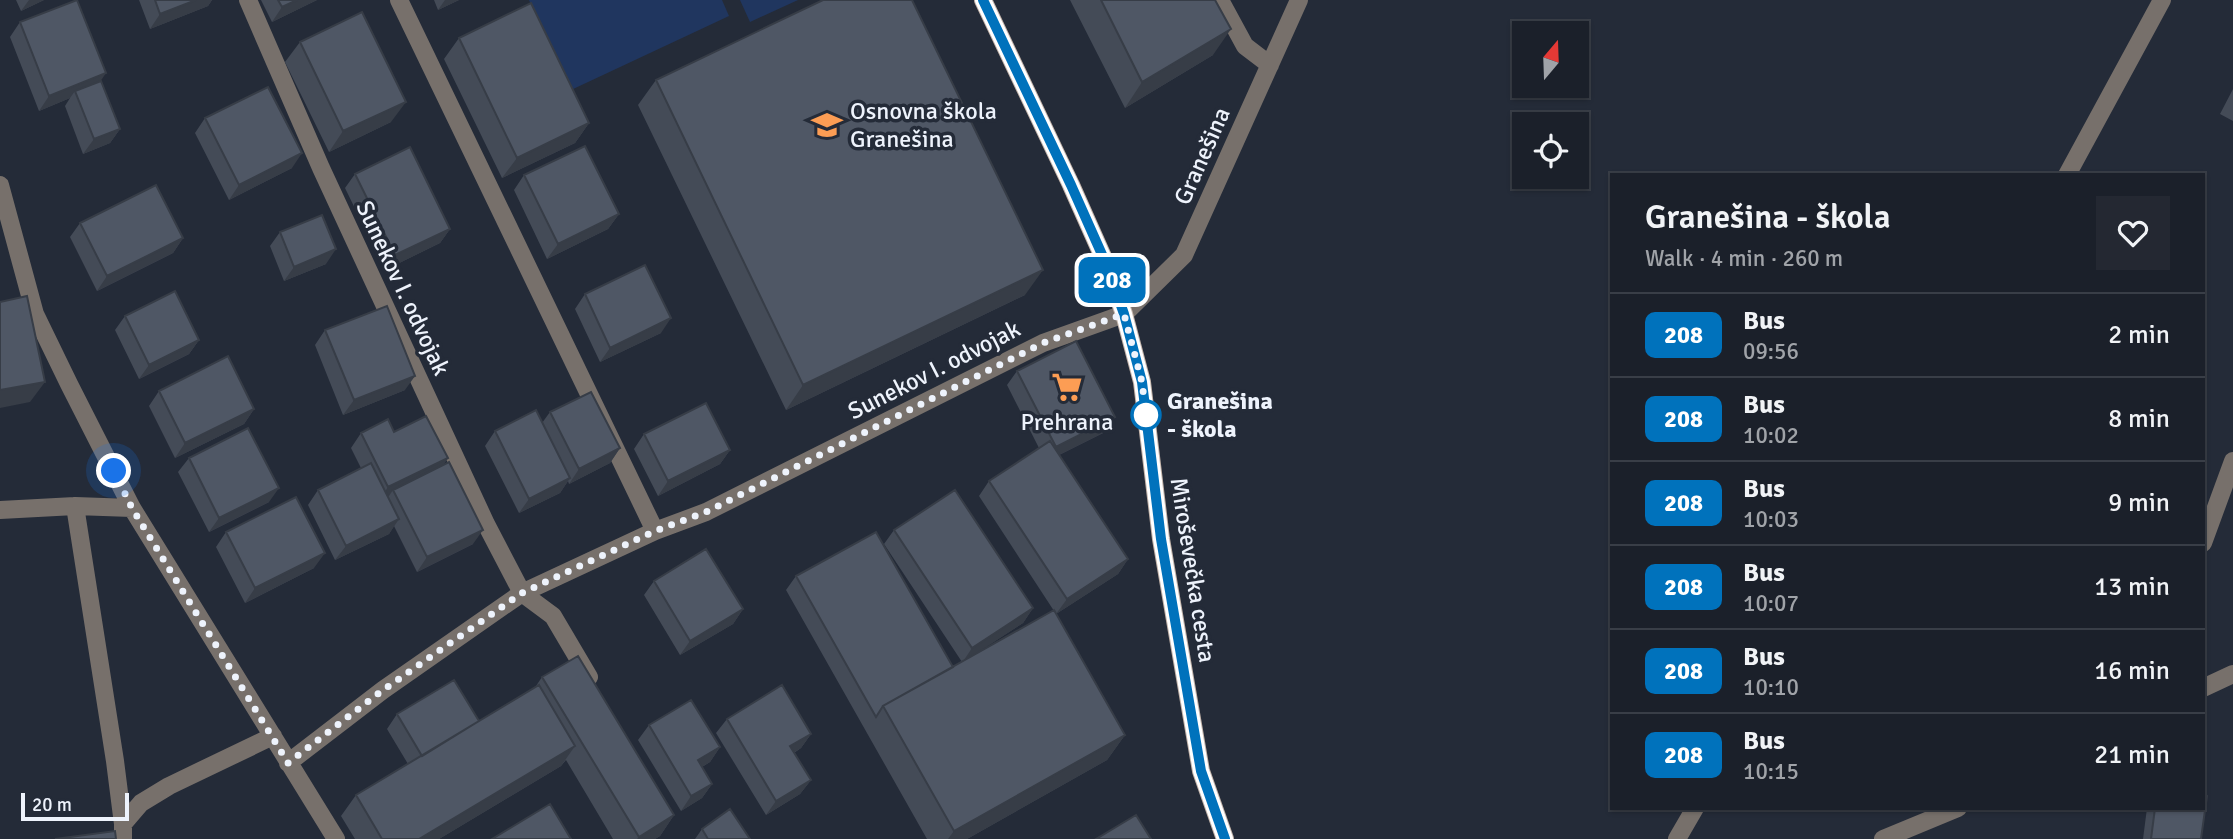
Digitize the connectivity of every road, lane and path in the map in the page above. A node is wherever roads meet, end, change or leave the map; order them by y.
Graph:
1 (248, 0) edge
2 (399, 0) edge
3 (983, 0) edge
4 (1220, 0) edge
5 (1299, 0) edge
6 (2162, 0) edge
7 (1270, 65) junction
8 (2068, 173) edge
9 (0, 185) edge
10 (1124, 314) junction
11 (2233, 461) edge
12 (75, 506) junction
13 (132, 508) junction
14 (0, 510) edge
15 (655, 531) junction
16 (2205, 538) edge
17 (522, 593) junction
18 (2233, 674) edge
19 (594, 687) edge
20 (2205, 687) edge
21 (273, 736) junction
22 (288, 763) junction
23 (1694, 810) edge
24 (1953, 810) edge
25 (123, 832) edge
26 (336, 839) edge
27 (1225, 839) edge
28 (1677, 839) edge
29 (1883, 839) edge

1 - 17 street, Sunekov I. odvojak
2 - 15 street
3 - 10 main road, Miroševečka cesta
4 - 7 street
5 - 7 street, Granešina
6 - 8 street
7 - 10 street, Granešina
9 - 13 street
10 - 15 street, Sunekov I. odvojak
10 - 27 main road, Miroševečka cesta
11 - 16 street
12 - 13 street
12 - 14 street
12 - 25 street
13 - 21 street
15 - 17 street, Sunekov I. odvojak
17 - 19 street, Sunekov I. odvojak
17 - 22 street, Sunekov I. odvojak
18 - 20 street
21 - 22 street
21 - 25 street
22 - 26 street
23 - 28 street
24 - 29 street

